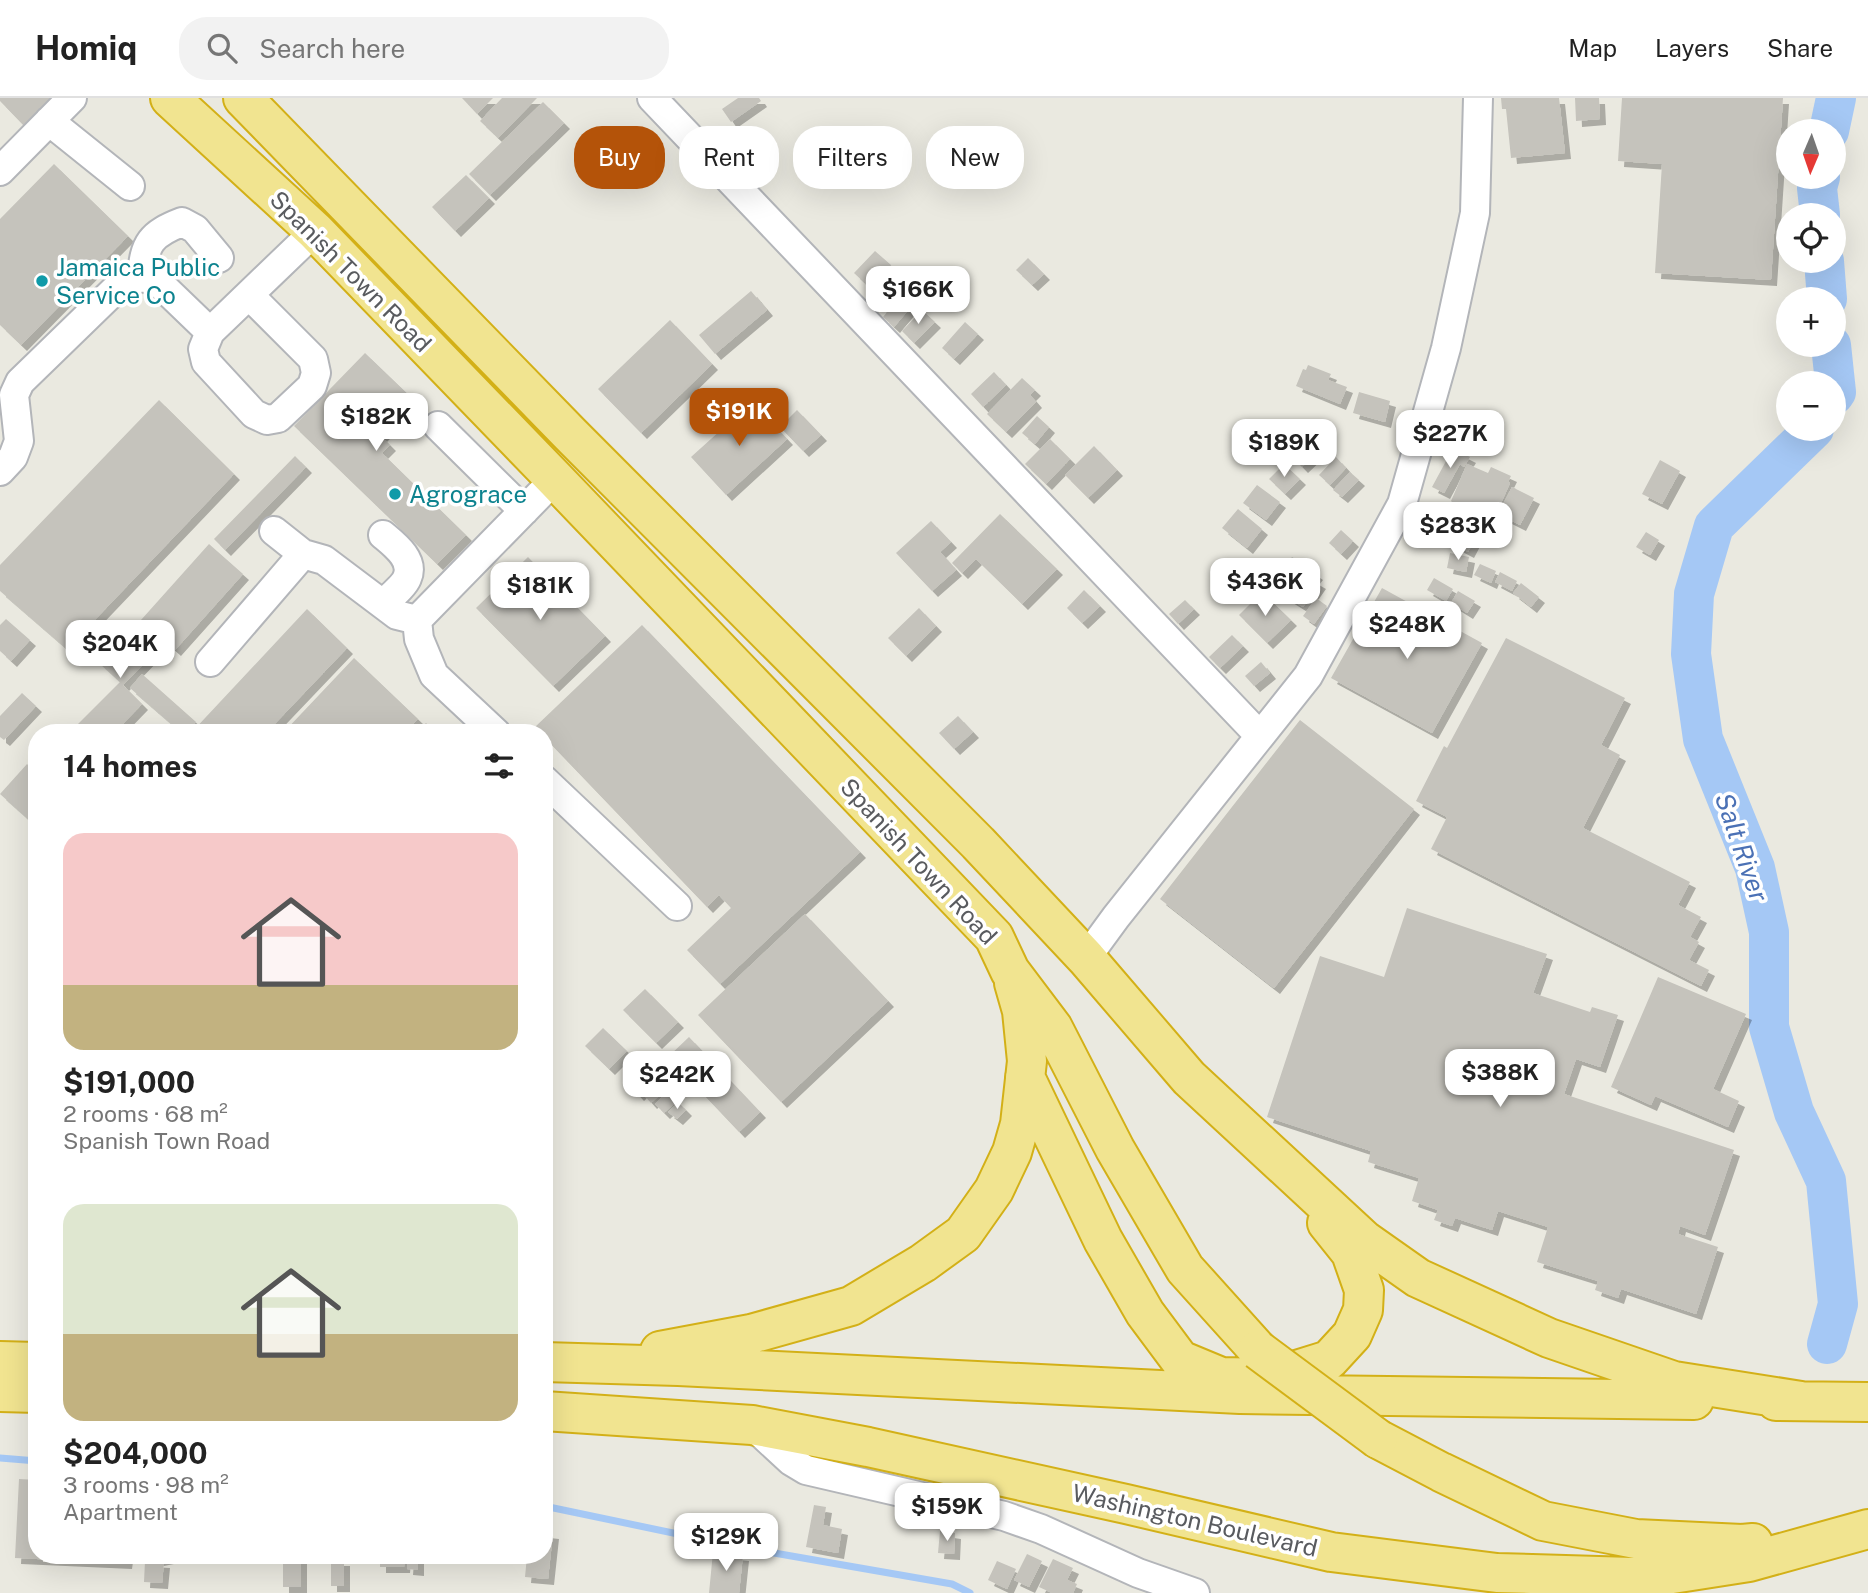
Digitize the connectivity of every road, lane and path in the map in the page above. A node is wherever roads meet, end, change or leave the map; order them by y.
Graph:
1 (72, 98) edge
2 (170, 98) edge
3 (243, 98) edge
4 (652, 98) edge
5 (1478, 98) edge
6 (49, 121) junction
7 (0, 171) edge
8 (130, 186) dead end
9 (315, 231) junction
10 (219, 258) dead end
11 (142, 277) junction
12 (249, 295) junction
13 (211, 332) junction
14 (438, 426) dead end
15 (570, 434) junction
16 (547, 470) junction
17 (0, 471) edge
18 (524, 510) junction
19 (274, 531) dead end
20 (383, 535) dead end
21 (303, 554) junction
22 (383, 604) junction
23 (417, 620) junction
24 (210, 662) dead end
25 (486, 724) edge
26 (1260, 736) junction
27 (553, 788) edge
28 (677, 906) dead end
29 (1086, 958) junction
30 (1010, 971) junction
31 (1025, 1077) junction
32 (1278, 1161) junction
33 (0, 1361) edge
34 (28, 1362) edge
35 (560, 1362) edge
36 (0, 1392) edge
37 (28, 1393) edge
38 (1801, 1401) junction
39 (1868, 1402) edge
40 (553, 1412) edge
41 (752, 1424) junction
42 (1857, 1532) edge
43 (1195, 1593) edge

1 - 6 street
2 - 9 highway, Spanish Town Road
3 - 15 highway, Spanish Town Road
4 - 26 street
5 - 26 street
6 - 7 street
6 - 8 street
9 - 12 street
9 - 16 highway, Spanish Town Road
10 - 11 street
11 - 13 street
11 - 17 street
12 - 13 street
12 - 13 street
14 - 18 street
15 - 16 highway
15 - 29 highway, Spanish Town Road
16 - 18 street
16 - 30 highway, Spanish Town Road
18 - 23 street
19 - 21 street
20 - 22 street
21 - 22 street
21 - 24 street
22 - 23 street
23 - 25 street
26 - 29 street
27 - 28 street
29 - 32 highway, Spanish Town Road
30 - 31 highway
30 - 42 highway, Spanish Town Road, bridge
31 - 32 highway
31 - 35 highway
32 - 38 highway, Spanish Town Road
33 - 34 highway
35 - 38 highway
36 - 37 highway
38 - 39 highway
40 - 41 highway, Washington Boulevard
41 - 42 highway, Washington Boulevard
41 - 43 street

